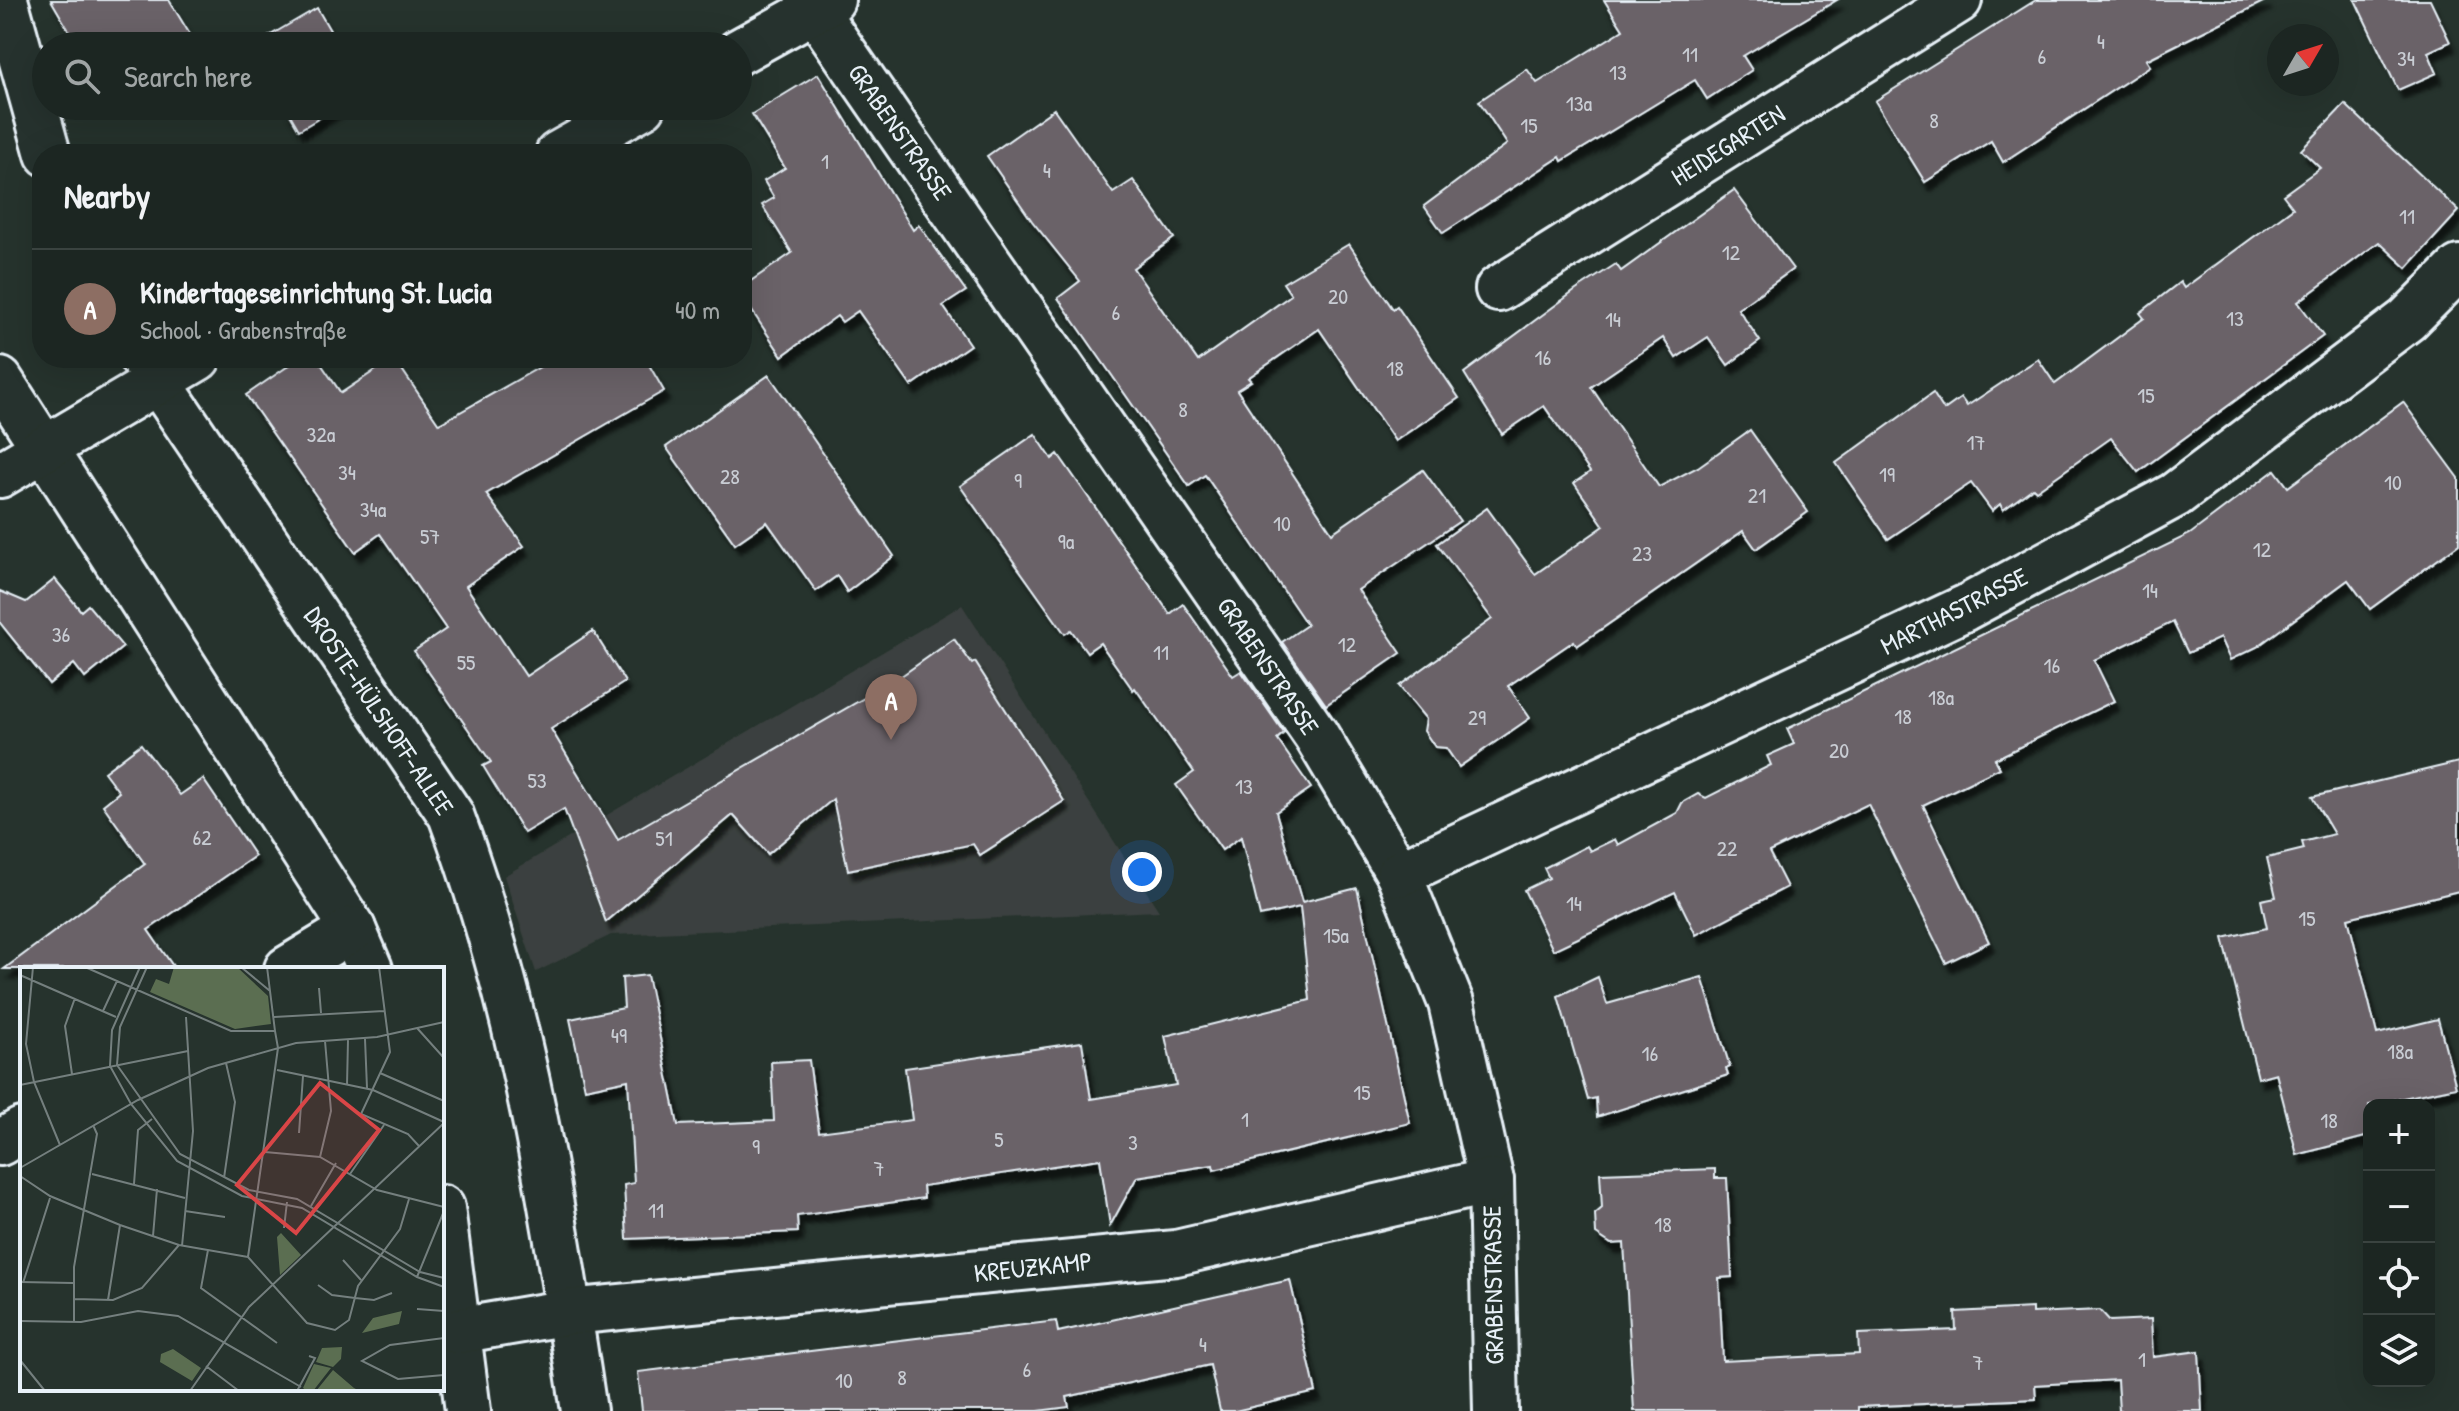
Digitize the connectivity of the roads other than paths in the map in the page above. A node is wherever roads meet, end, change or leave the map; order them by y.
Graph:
1 (5, 0) edge
2 (1959, 0) edge
3 (823, 4) edge
4 (752, 44) edge
5 (32, 97) edge
6 (39, 120) edge
7 (618, 120) edge
8 (45, 144) edge
9 (576, 144) edge
10 (2459, 268) edge
11 (1498, 289) dead end
12 (149, 370) edge
13 (0, 380) edge
14 (43, 449) junction
15 (0, 475) edge
16 (1399, 874) junction
17 (353, 929) junction
18 (290, 967) edge
19 (369, 967) edge
20 (20, 1131) edge
21 (0, 1143) edge
22 (1491, 1181) junction
23 (444, 1224) edge
24 (569, 1312) junction
25 (457, 1331) junction
26 (468, 1411) edge
27 (584, 1411) edge
28 (1496, 1411) edge

1 - 5 street
2 - 11 street, HEIDEGARTEN
3 - 4 street
3 - 16 street, GRABENSTRASSE
6 - 8 street
7 - 9 street
10 - 16 street, MARTHASTRASSE
12 - 14 street
12 - 24 street, DROSTE-HÜLSHOFF-ALLEE
13 - 14 street
14 - 15 street
14 - 17 street
16 - 22 street, GRABENSTRASSE
17 - 18 street
17 - 19 street
20 - 21 street
22 - 24 street, KREUZKAMP
22 - 28 street, GRABENSTRASSE
23 - 25 street
24 - 25 street
24 - 27 street, DROSTE-HÜLSHOFF-ALLEE
25 - 26 street

